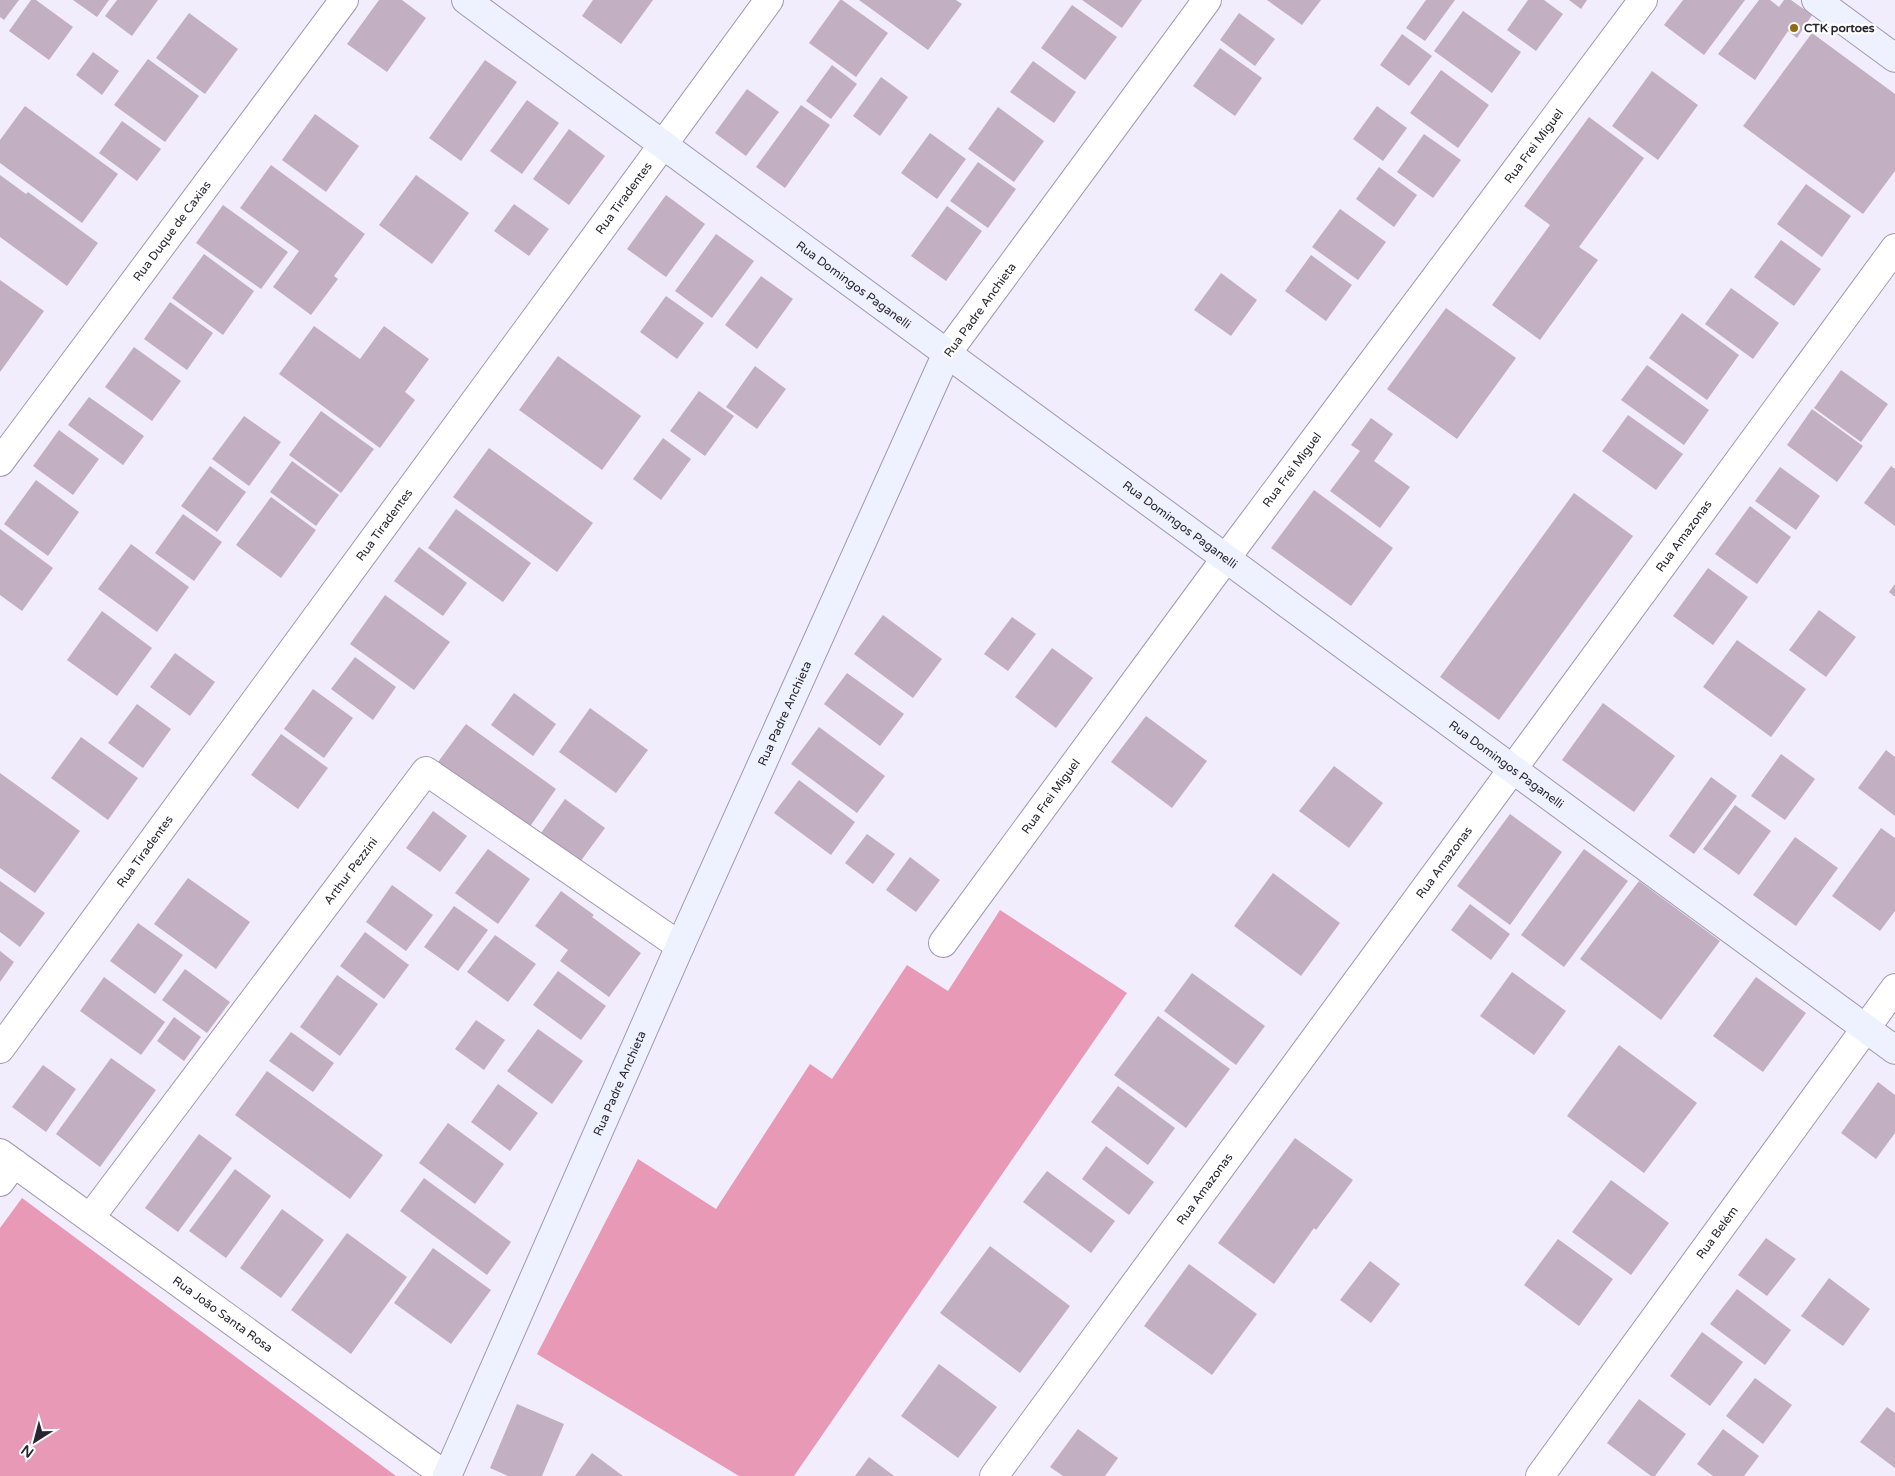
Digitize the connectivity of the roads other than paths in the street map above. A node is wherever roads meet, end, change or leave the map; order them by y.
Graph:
1 (344, 0) edge
2 (466, 0) edge
3 (769, 0) edge
4 (1207, 0) edge
5 (1643, 0) edge
6 (1816, 0) edge
7 (1895, 58) edge
8 (663, 144) junction
9 (1895, 248) edge
10 (947, 353) junction
11 (0, 462) edge
12 (1226, 558) junction
13 (1512, 768) junction
14 (943, 943) dead end
15 (680, 946) junction
16 (1895, 988) edge
17 (1866, 1028) junction
18 (0, 1049) edge
19 (1895, 1050) edge
20 (5, 1166) edge
21 (90, 1218) junction
22 (446, 1476) edge
23 (994, 1476) edge
24 (1540, 1476) edge

1 - 11 street, Rua Duque de Caxias
2 - 8 street, Rua Domingos Paganelli
3 - 8 street, Rua Tiradentes
4 - 10 street, Rua Padre Anchieta
5 - 12 street, Rua Frei Miguel
6 - 7 street
8 - 10 street, Rua Domingos Paganelli
8 - 18 street, Rua Tiradentes
9 - 13 street, Rua Amazonas
10 - 12 street, Rua Domingos Paganelli
10 - 15 street, Rua Padre Anchieta
12 - 13 street, Rua Domingos Paganelli
12 - 14 street, Rua Frei Miguel
13 - 17 street, Rua Domingos Paganelli
13 - 23 street, Rua Amazonas
15 - 21 street, Arthur Pezzini
15 - 22 street, Rua Padre Anchieta
16 - 17 street, Rua Belém
17 - 19 street, Rua Domingos Paganelli
17 - 24 street, Rua Belém
20 - 21 street, Rua João Santa Rosa
21 - 22 street, Rua João Santa Rosa

